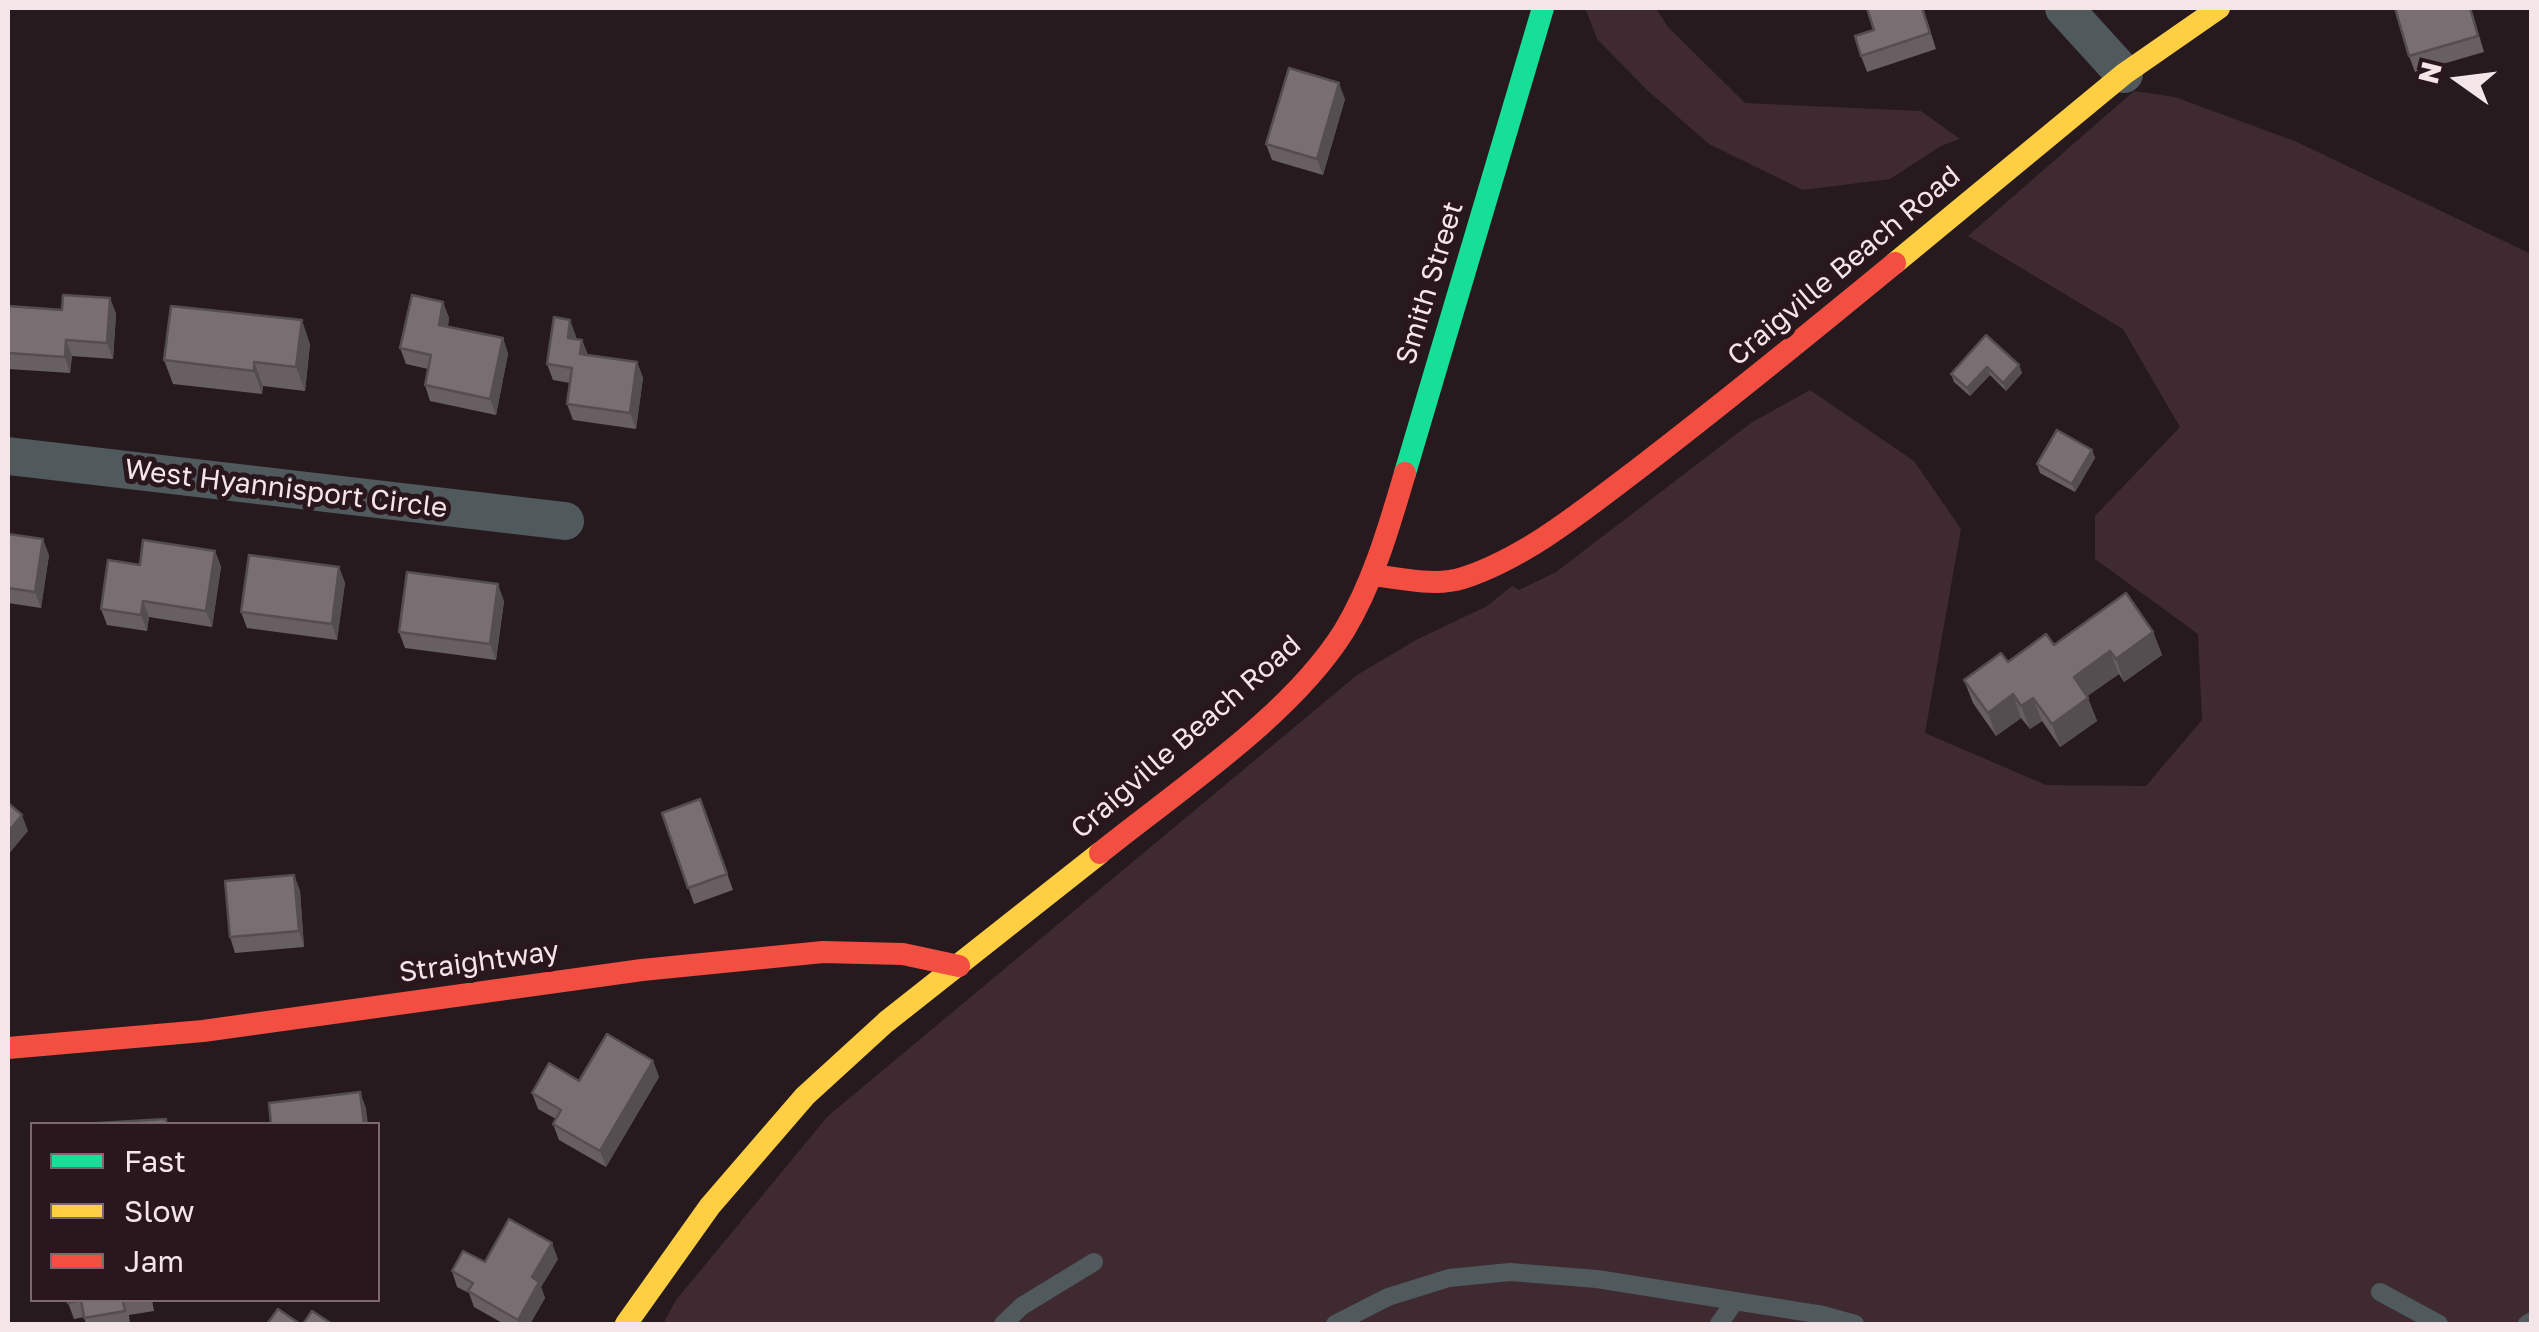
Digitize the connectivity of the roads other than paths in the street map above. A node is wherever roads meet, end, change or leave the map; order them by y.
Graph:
1 (1543, 8) edge
2 (2064, 8) edge
3 (2219, 8) edge
4 (2124, 74) junction
5 (8, 456) edge
6 (565, 521) dead end
7 (1372, 575) junction
8 (959, 966) junction
9 (8, 1048) edge
10 (1094, 1262) dead end
11 (2380, 1292) dead end
12 (1734, 1301) junction
13 (626, 1324) edge
14 (1003, 1324) edge
15 (1335, 1324) edge
16 (1719, 1324) edge
17 (1856, 1324) edge
18 (2439, 1324) edge

1 - 7 street, Smith Street
2 - 4 street
3 - 4 street, Craigville Beach Road
4 - 7 street, Craigville Beach Road
5 - 6 street, West Hyannisport Circle
7 - 8 street, Craigville Beach Road
8 - 9 street, Straightway
8 - 13 street, Craigville Beach Road
10 - 14 lane
11 - 18 lane
12 - 15 lane
12 - 16 lane
12 - 17 lane

